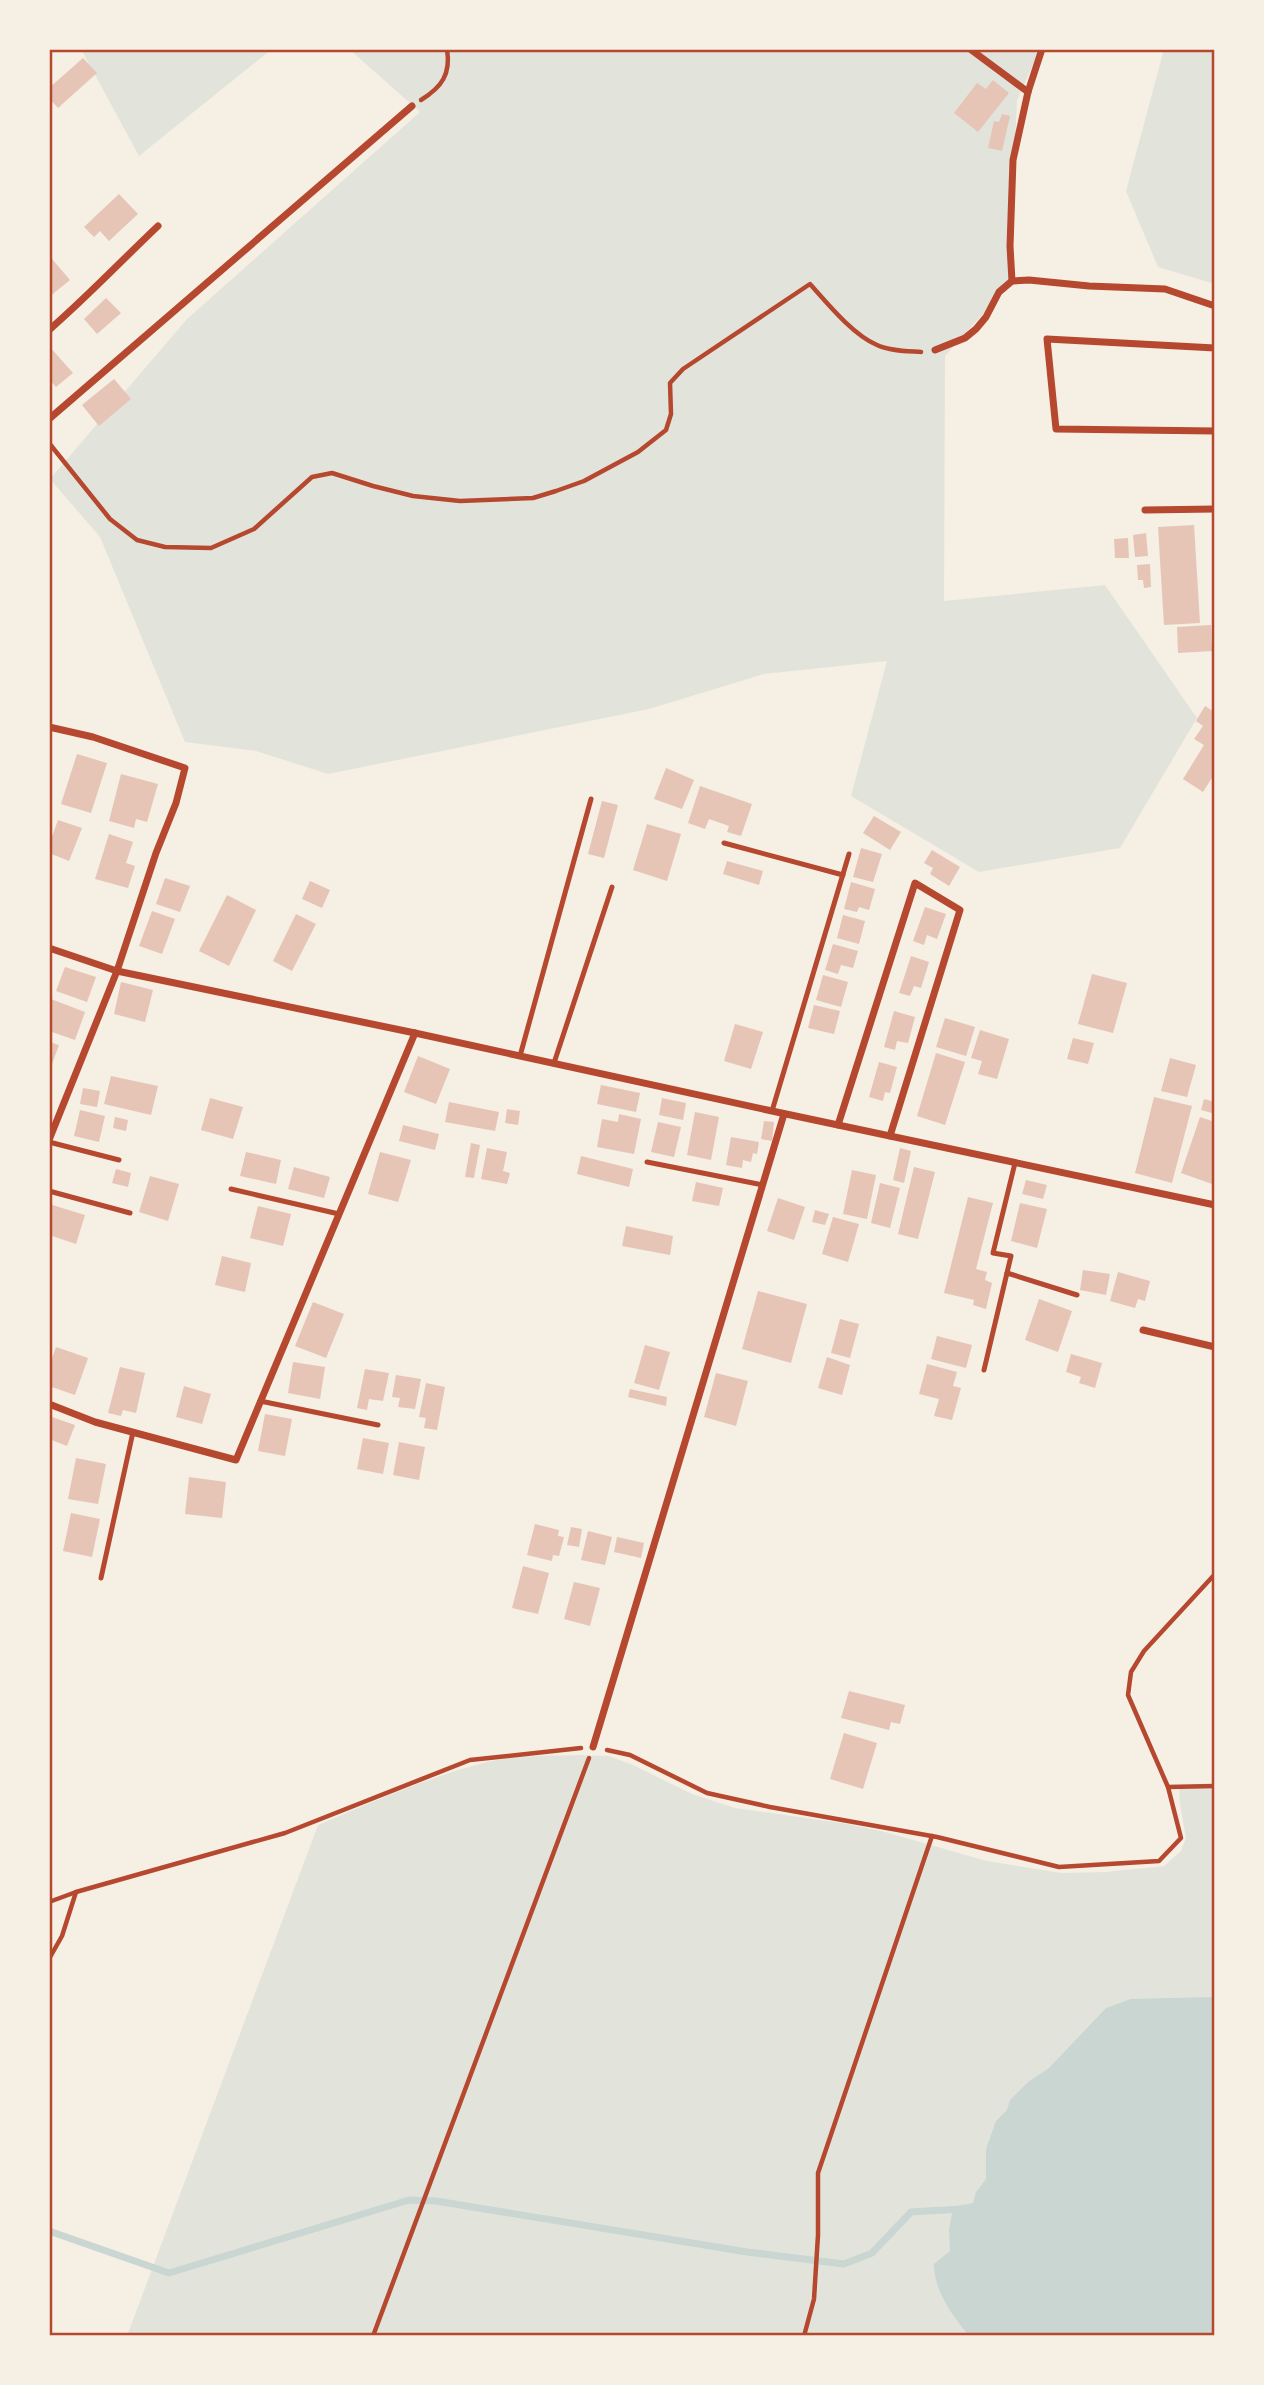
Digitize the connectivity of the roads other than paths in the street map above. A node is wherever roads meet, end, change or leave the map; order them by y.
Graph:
1 (970, 49) edge
2 (1042, 49) edge
3 (1028, 92) junction
4 (412, 106) road end
5 (158, 226) dead end
6 (1012, 281) junction
7 (1215, 306) edge
8 (49, 330) edge
9 (1215, 348) edge
10 (935, 351) road end
11 (49, 419) edge
12 (1215, 431) edge
13 (1215, 509) edge
14 (1145, 510) dead end
15 (49, 727) edge
16 (592, 799) dead end
17 (724, 843) dead end
18 (849, 854) dead end
19 (843, 875) junction
20 (612, 887) dead end
21 (49, 948) edge
22 (117, 971) junction
23 (415, 1033) junction
24 (520, 1056) junction
25 (554, 1063) junction
26 (772, 1111) junction
27 (785, 1114) junction
28 (838, 1125) junction
29 (890, 1136) junction
30 (49, 1141) edge
31 (119, 1160) dead end
32 (647, 1162) dead end
33 (1015, 1163) junction
34 (763, 1185) junction
35 (230, 1189) dead end
36 (49, 1191) edge
37 (1215, 1205) edge
38 (130, 1213) dead end
39 (339, 1214) junction
40 (1007, 1273) junction
41 (1077, 1295) dead end
42 (1143, 1330) dead end
43 (1215, 1347) edge
44 (984, 1370) dead end
45 (260, 1401) junction
46 (49, 1404) edge
47 (378, 1425) dead end
48 (133, 1432) junction
49 (101, 1578) dead end
50 (593, 1747) road end

1 - 3 street
2 - 3 street
3 - 6 street
4 - 11 street
5 - 8 street
6 - 7 street
6 - 10 street
9 - 12 street
13 - 14 street
15 - 22 street
16 - 24 lane
17 - 19 lane
18 - 19 lane
19 - 26 lane
20 - 25 lane
21 - 22 street
22 - 23 street
22 - 30 street
23 - 24 street
23 - 39 street
24 - 25 street
25 - 26 street
26 - 27 street
27 - 28 street
27 - 34 street
28 - 29 street
28 - 29 street
29 - 33 street
30 - 31 lane
32 - 34 lane
33 - 37 street
33 - 40 lane
34 - 50 street
35 - 39 lane
36 - 38 lane
39 - 45 street
40 - 41 lane
40 - 44 lane
42 - 43 street
45 - 47 lane
45 - 48 street
46 - 48 street
48 - 49 lane

